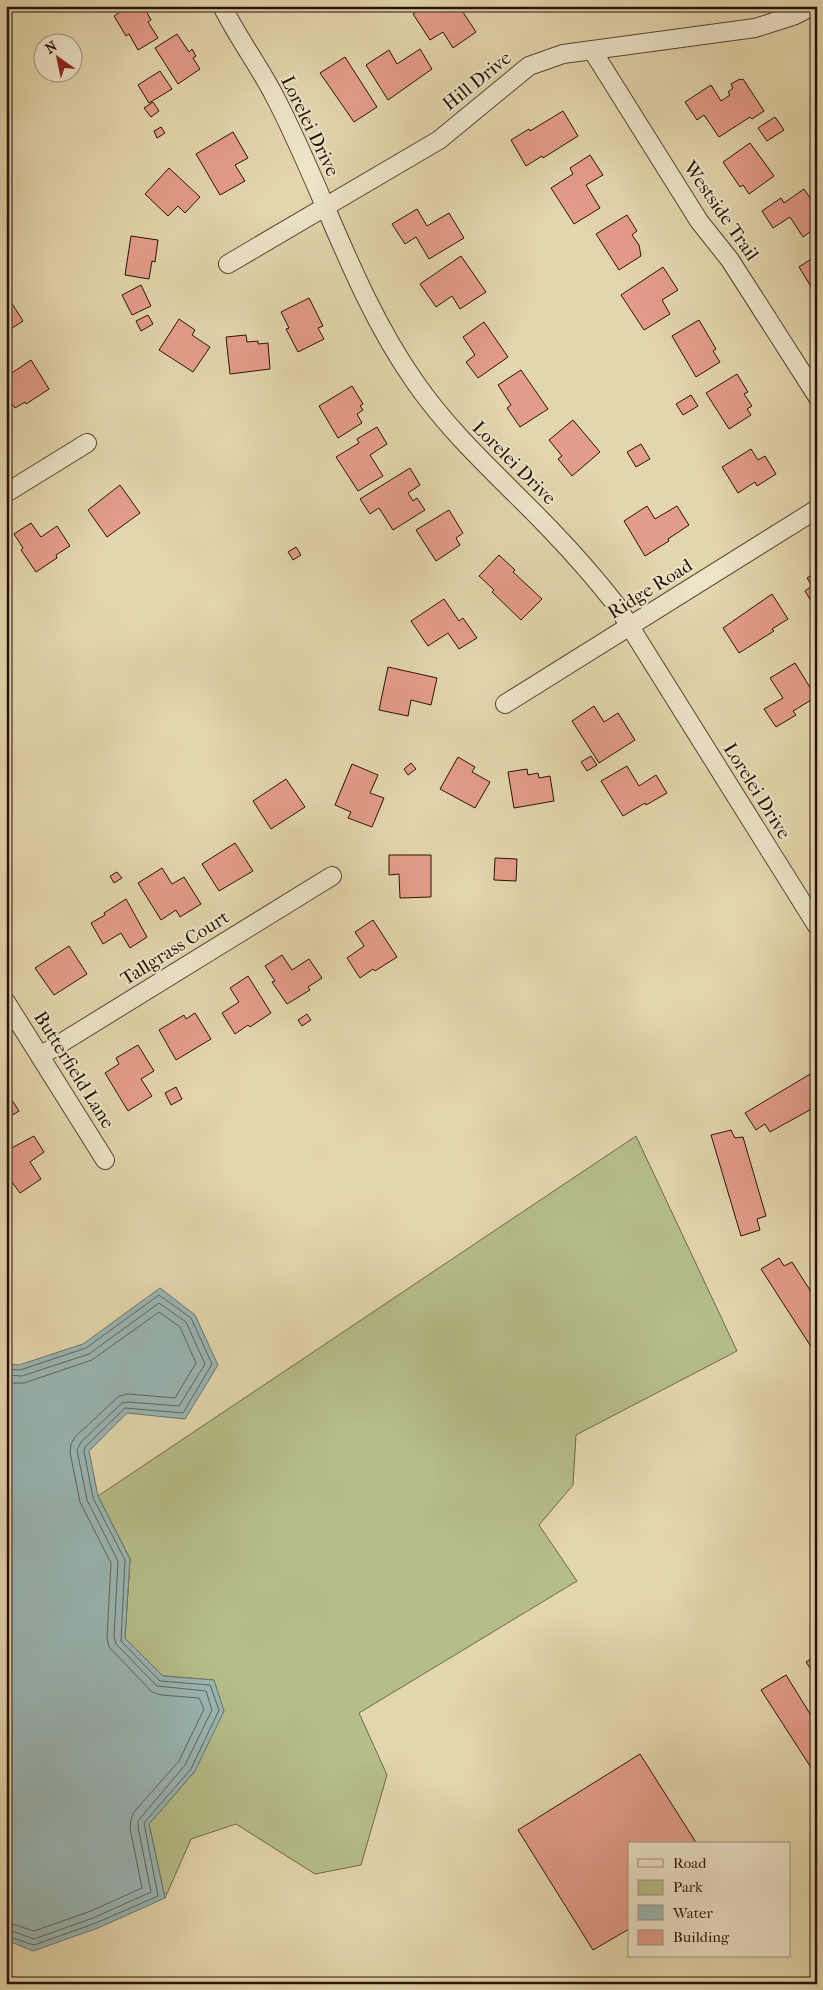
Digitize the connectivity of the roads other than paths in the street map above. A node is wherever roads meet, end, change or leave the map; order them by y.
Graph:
1 (222, 6) edge
2 (814, 6) edge
3 (592, 50) junction
4 (326, 208) junction
5 (228, 264) dead end
6 (817, 396) edge
7 (87, 443) dead end
8 (6, 493) edge
9 (817, 509) edge
10 (629, 627) junction
11 (505, 704) dead end
12 (332, 876) dead end
13 (817, 926) edge
14 (6, 1002) edge
15 (40, 1056) junction
16 (105, 1160) dead end

1 - 4 street, Lorelei Drive
2 - 3 street, Hill Drive
3 - 4 street, Hill Drive
3 - 6 street, Westside Trail
4 - 5 street, Hill Drive
4 - 10 street, Lorelei Drive
7 - 8 street
9 - 10 street, Ridge Road
10 - 11 street, Ridge Road
10 - 13 street, Lorelei Drive
12 - 15 street, Tallgrass Court
14 - 15 street, Butterfield Lane
15 - 16 street, Butterfield Lane

